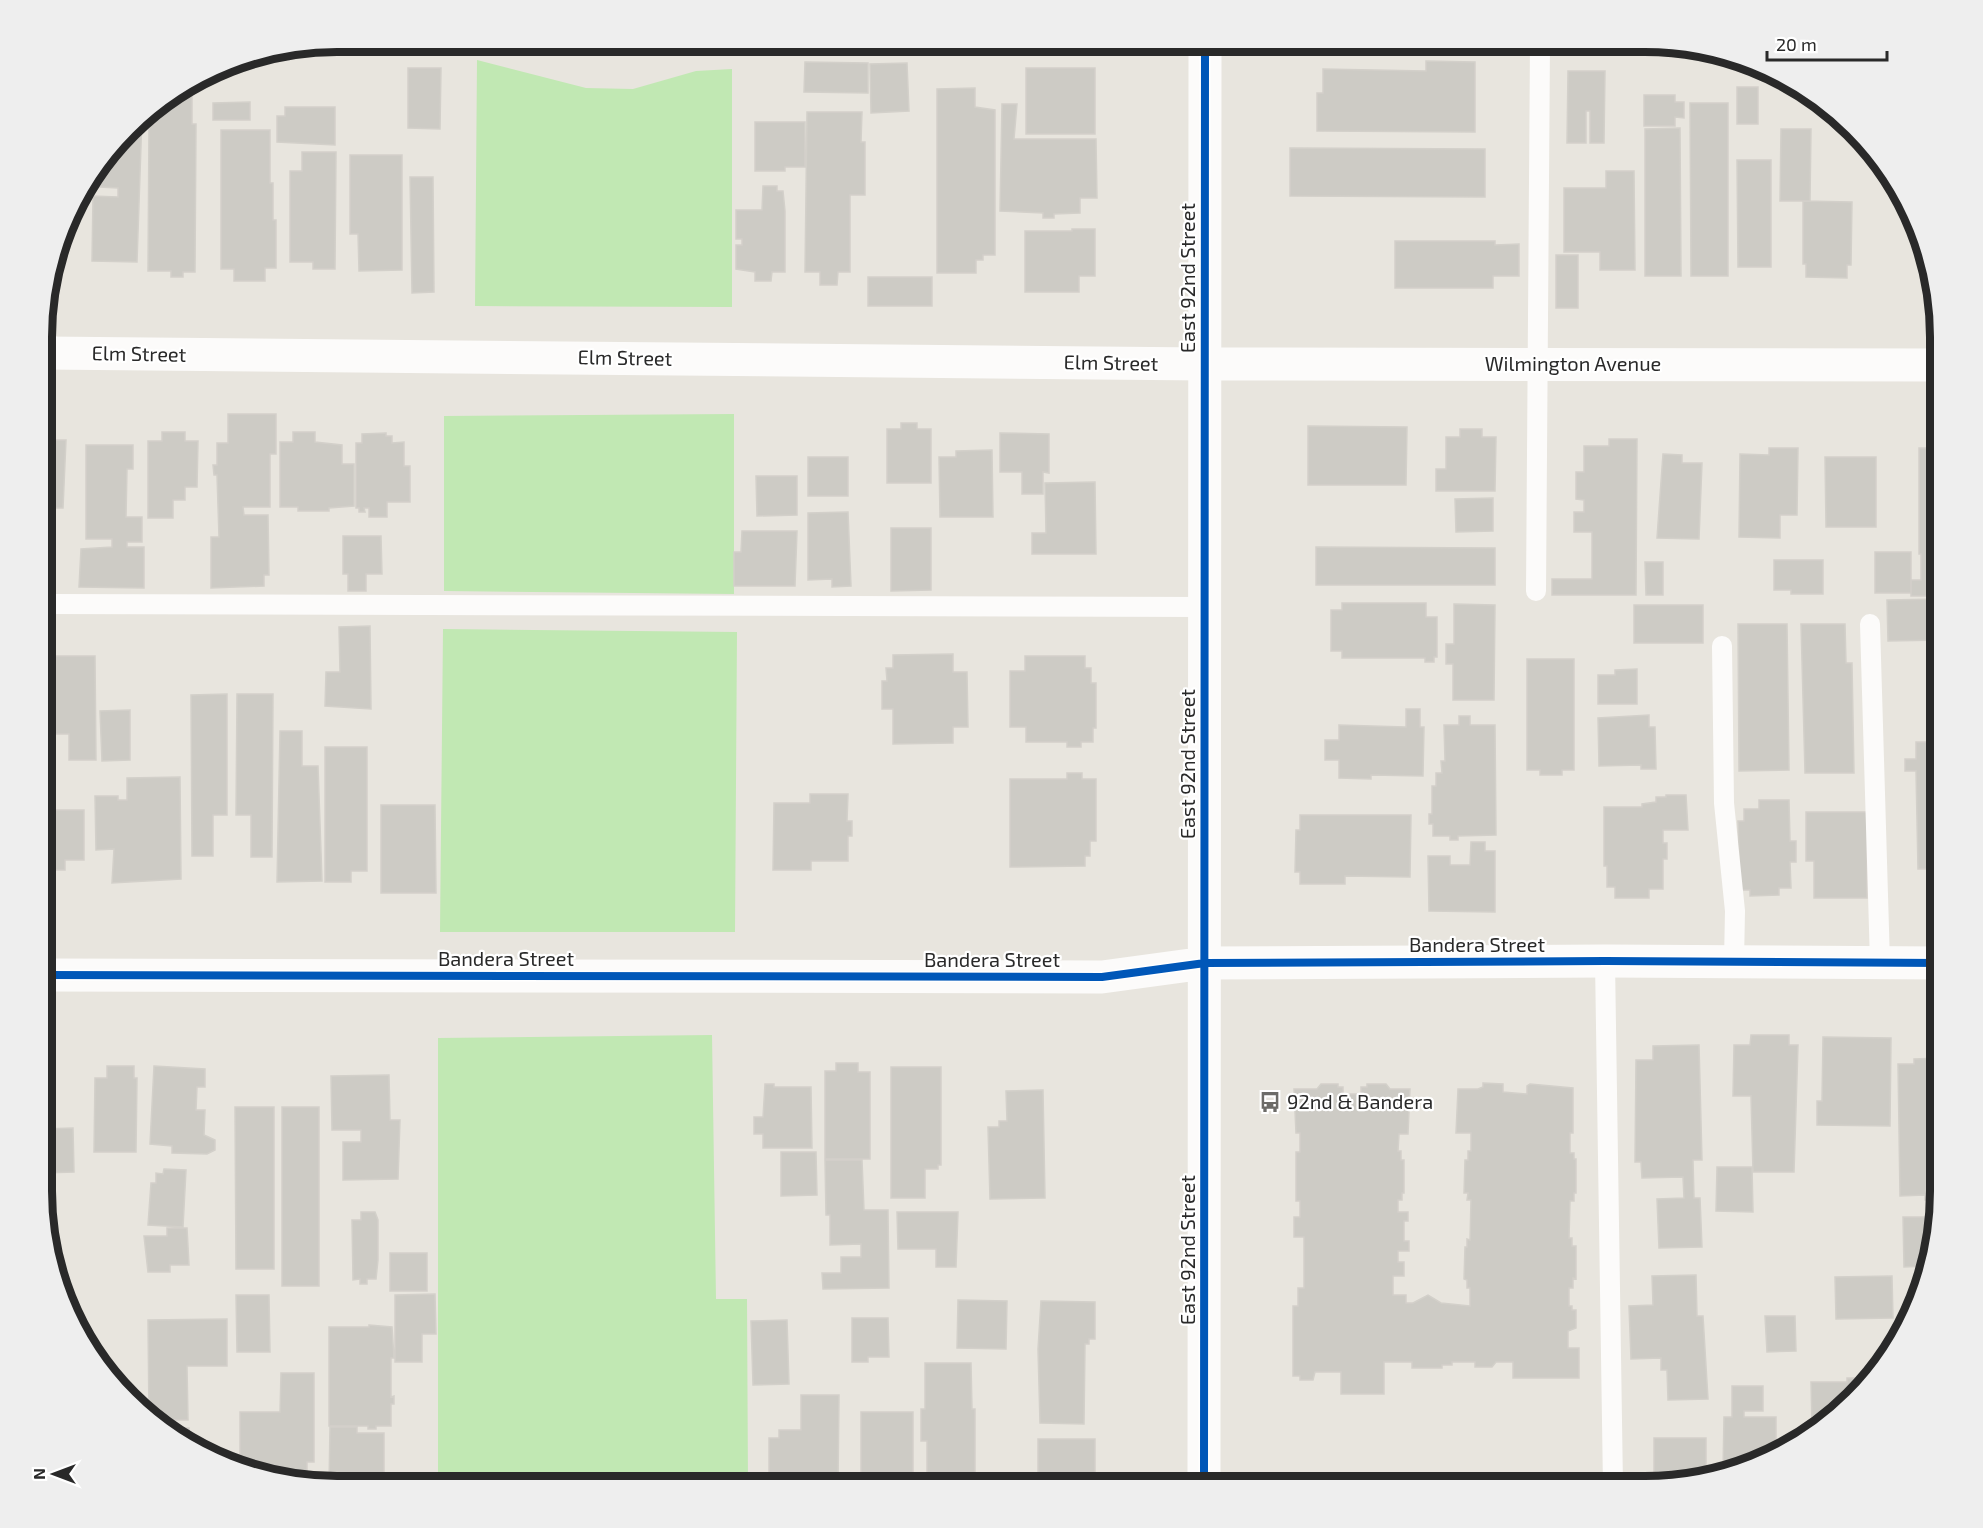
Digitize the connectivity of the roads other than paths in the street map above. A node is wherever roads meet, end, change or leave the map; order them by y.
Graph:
1 (1205, 52) edge
2 (1540, 52) edge
3 (52, 353) edge
4 (1205, 364) junction
5 (1538, 364) junction
6 (1930, 365) edge
7 (1536, 591) dead end
8 (52, 604) edge
9 (1205, 607) junction
10 (1870, 624) dead end
11 (1722, 646) dead end
12 (1605, 961) junction
13 (1734, 961) junction
14 (1205, 963) junction
15 (1880, 963) junction
16 (1930, 963) edge
17 (52, 975) edge
18 (1204, 1476) edge
19 (1613, 1476) edge

1 - 4 street, East 92nd Street
2 - 5 lane
3 - 4 street, Elm Street
4 - 5 street, Wilmington Avenue
4 - 9 street, East 92nd Street
5 - 6 street, Wilmington Avenue
5 - 7 lane
8 - 9 lane
9 - 14 street, East 92nd Street
10 - 15 lane
11 - 13 lane
12 - 13 street, Bandera Street
12 - 14 street, Bandera Street
12 - 19 lane
13 - 15 street, Bandera Street
14 - 17 street, Bandera Street
14 - 18 street, East 92nd Street
15 - 16 street, Bandera Street

